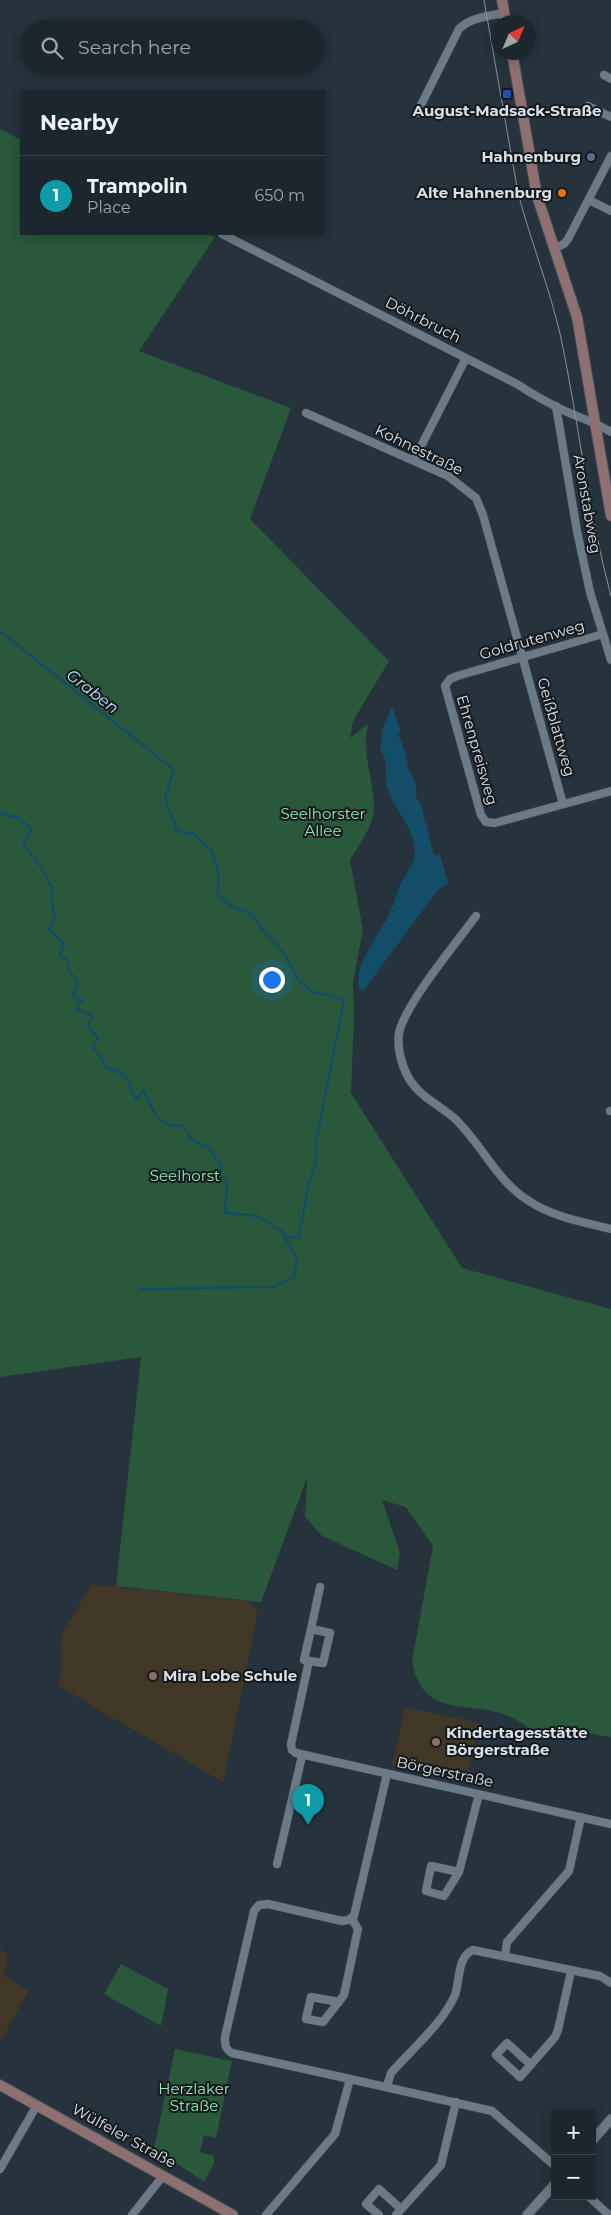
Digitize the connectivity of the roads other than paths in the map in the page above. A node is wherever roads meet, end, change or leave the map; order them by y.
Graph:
1 (502, 0) edge
2 (504, 15) edge
3 (491, 18) edge
4 (513, 60) edge
5 (588, 106) dead end
6 (416, 113) dead end
7 (611, 117) edge
8 (611, 156) edge
9 (589, 200) junction
10 (610, 208) edge
11 (224, 235) edge
12 (554, 248) junction
13 (466, 358) junction
14 (556, 406) junction
15 (306, 413) dead end
16 (594, 422) junction
17 (611, 432) edge
18 (414, 460) junction
19 (611, 516) edge
20 (603, 634) junction
21 (521, 658) junction
22 (611, 660) edge
23 (445, 686) joint
24 (611, 791) edge
25 (564, 804) junction
26 (476, 916) dead end
27 (611, 1229) edge
28 (320, 1588) dead end
29 (311, 1629) junction
30 (309, 1661) junction
31 (302, 1756) junction
32 (387, 1774) junction
33 (479, 1794) junction
34 (581, 1817) junction
35 (611, 1824) edge
36 (277, 1864) dead end
37 (459, 1872) junction
38 (352, 1919) junction
39 (505, 1956) junction
40 (571, 1971) junction
41 (611, 1984) edge
42 (339, 2002) dead end
43 (532, 2065) junction
44 (350, 2079) junction
45 (0, 2084) edge
46 (388, 2086) junction
47 (456, 2102) junction
48 (37, 2105) junction
49 (611, 2119) edge
50 (596, 2136) edge
51 (551, 2163) edge
52 (0, 2169) edge
53 (163, 2176) junction
54 (551, 2188) edge
55 (592, 2200) edge
56 (399, 2212) edge
57 (132, 2215) edge
58 (232, 2215) edge
59 (266, 2215) edge
60 (379, 2215) edge
61 (527, 2215) edge
62 (609, 2215) edge

1 - 2 main road
3 - 6 street
4 - 12 main road
5 - 7 street
8 - 9 street
9 - 10 street
9 - 12 street
11 - 13 street, Döhrbruch
12 - 16 main road
13 - 14 street, Döhrbruch
13 - 18 street
14 - 16 street, Döhrbruch
14 - 20 street, Aronstabweg
15 - 18 street, Kohnestraße
16 - 17 street, Döhrbruch
16 - 19 main road
18 - 21 street, Kohnestraße
20 - 21 street, Goldrutenweg
20 - 22 street, Goldrutenweg
21 - 23 street, Goldrutenweg
21 - 25 street, Geißblattweg
23 - 25 street, Ehrenpreisweg
24 - 25 street
26 - 27 street
28 - 29 street
29 - 30 street
29 - 30 street
30 - 31 street
31 - 32 street, Börgerstraße
31 - 36 street
32 - 33 street, Börgerstraße
32 - 38 street
33 - 34 street, Börgerstraße
33 - 37 street
34 - 35 street, Börgerstraße
34 - 39 street
37 - 37 street
38 - 42 street
38 - 44 street
39 - 40 street
39 - 46 street
40 - 41 street
40 - 43 street
43 - 43 street
44 - 46 street
44 - 59 street
45 - 48 main road, Wülfeler Straße
46 - 47 street
47 - 51 street
47 - 56 street
48 - 52 street
48 - 53 main road, Wülfeler Straße
49 - 50 street
53 - 57 street
53 - 58 main road, Wülfeler Straße
54 - 61 street
55 - 62 street
56 - 60 street

